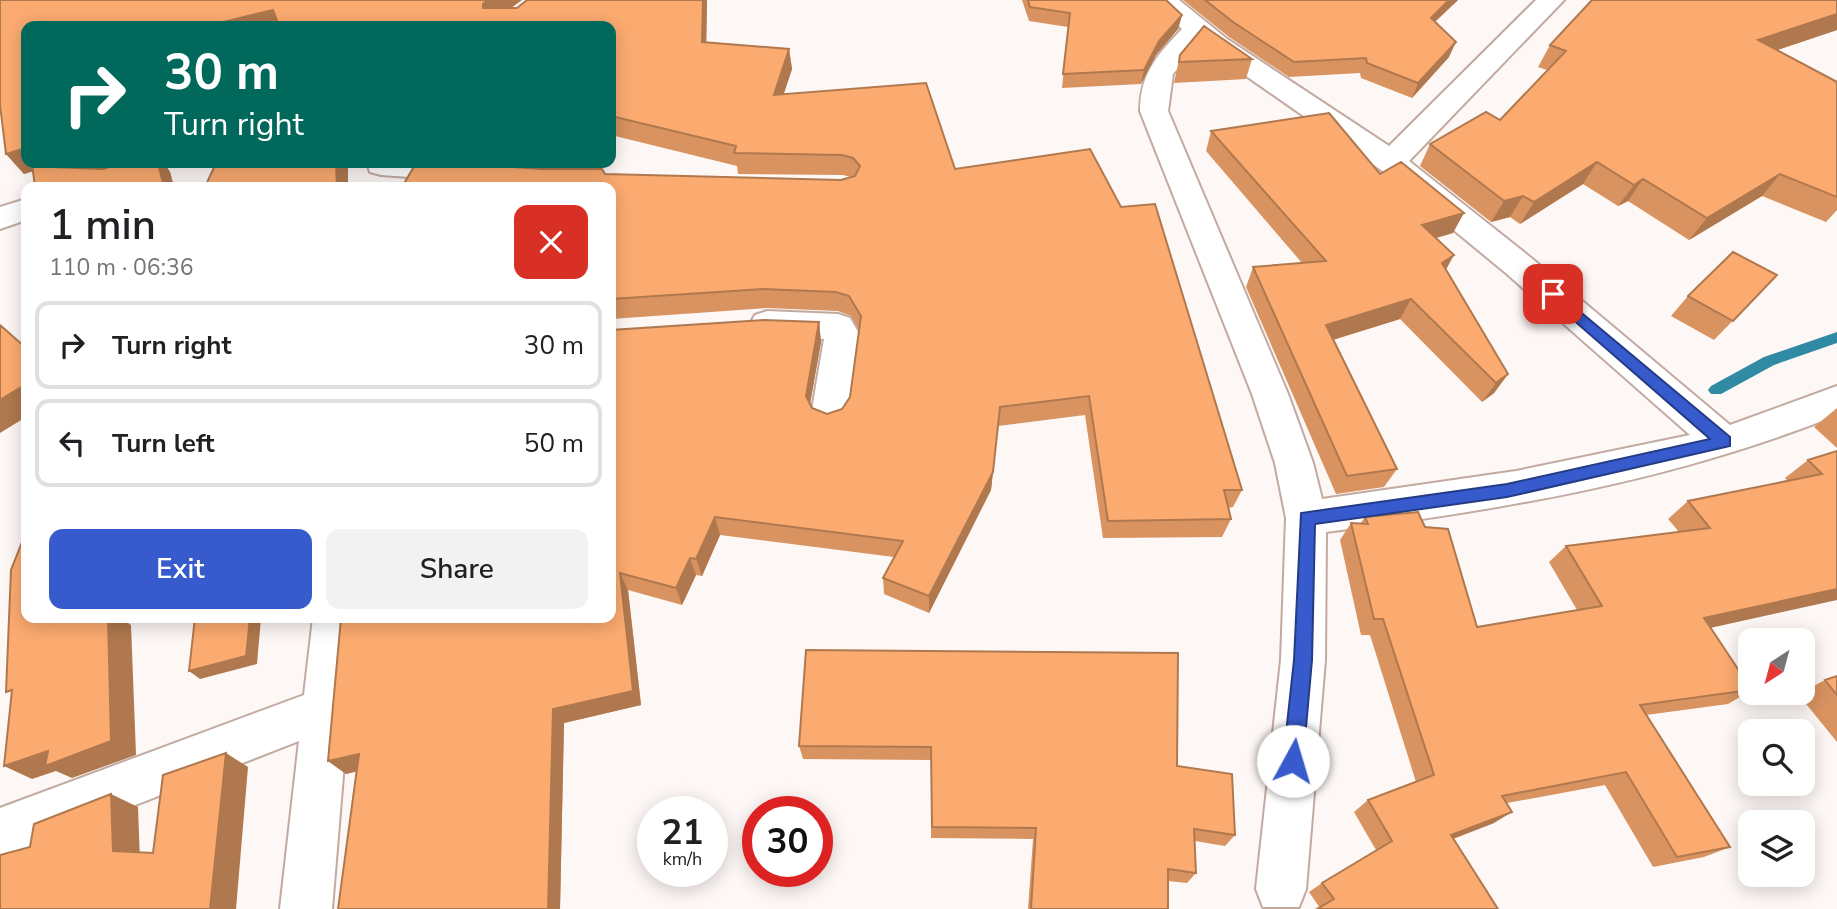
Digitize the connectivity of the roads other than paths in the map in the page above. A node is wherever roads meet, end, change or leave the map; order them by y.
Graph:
1 (1164, 0) edge
2 (1551, 0) edge
3 (1196, 30) junction
4 (1390, 162) junction
5 (380, 172) edge
6 (490, 173) edge
7 (21, 211) edge
8 (0, 218) edge
9 (728, 326) edge
10 (1837, 400) edge
11 (830, 415) edge
12 (1724, 442) junction
13 (1307, 518) junction
14 (334, 623) edge
15 (325, 709) junction
16 (0, 833) edge
17 (1281, 889) dead end
18 (306, 909) edge

1 - 3 street
2 - 4 street
3 - 4 street
3 - 13 street
4 - 12 street
5 - 6 street
7 - 8 street
9 - 11 street
10 - 12 street
12 - 13 street
13 - 17 street
14 - 15 street
15 - 16 street
15 - 18 street

